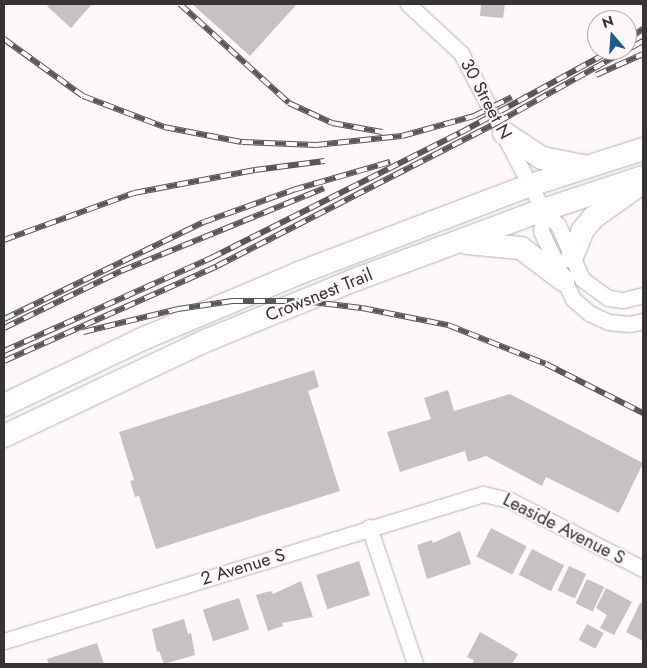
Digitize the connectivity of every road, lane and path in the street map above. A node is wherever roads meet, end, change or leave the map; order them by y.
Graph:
1 (408, 4) edge
2 (504, 134) junction
3 (643, 148) edge
4 (589, 166) junction
5 (643, 177) edge
6 (643, 184) edge
7 (531, 185) junction
8 (543, 210) junction
9 (439, 249) junction
10 (572, 257) junction
11 (563, 280) junction
12 (643, 296) edge
13 (643, 321) edge
14 (4, 405) edge
15 (4, 436) edge
16 (483, 494) joint
17 (369, 527) junction
18 (643, 570) edge
19 (4, 641) edge
20 (415, 664) edge

1 - 2 street, 30 Street N
2 - 4 highway
2 - 7 street, 30 Street N
3 - 4 highway, Crowsnest Trail
4 - 7 highway, Crowsnest Trail
5 - 8 highway, Crowsnest Trail
6 - 10 highway
7 - 8 street, 30 Street N
7 - 14 highway, Crowsnest Trail
8 - 9 highway, Crowsnest Trail
8 - 10 street
8 - 11 street
9 - 11 highway
9 - 15 highway, Crowsnest Trail
10 - 12 street
11 - 13 street
16 - 17 street, 2 Avenue S
16 - 18 street, Leaside Avenue S
17 - 19 street, 2 Avenue S
17 - 20 street

